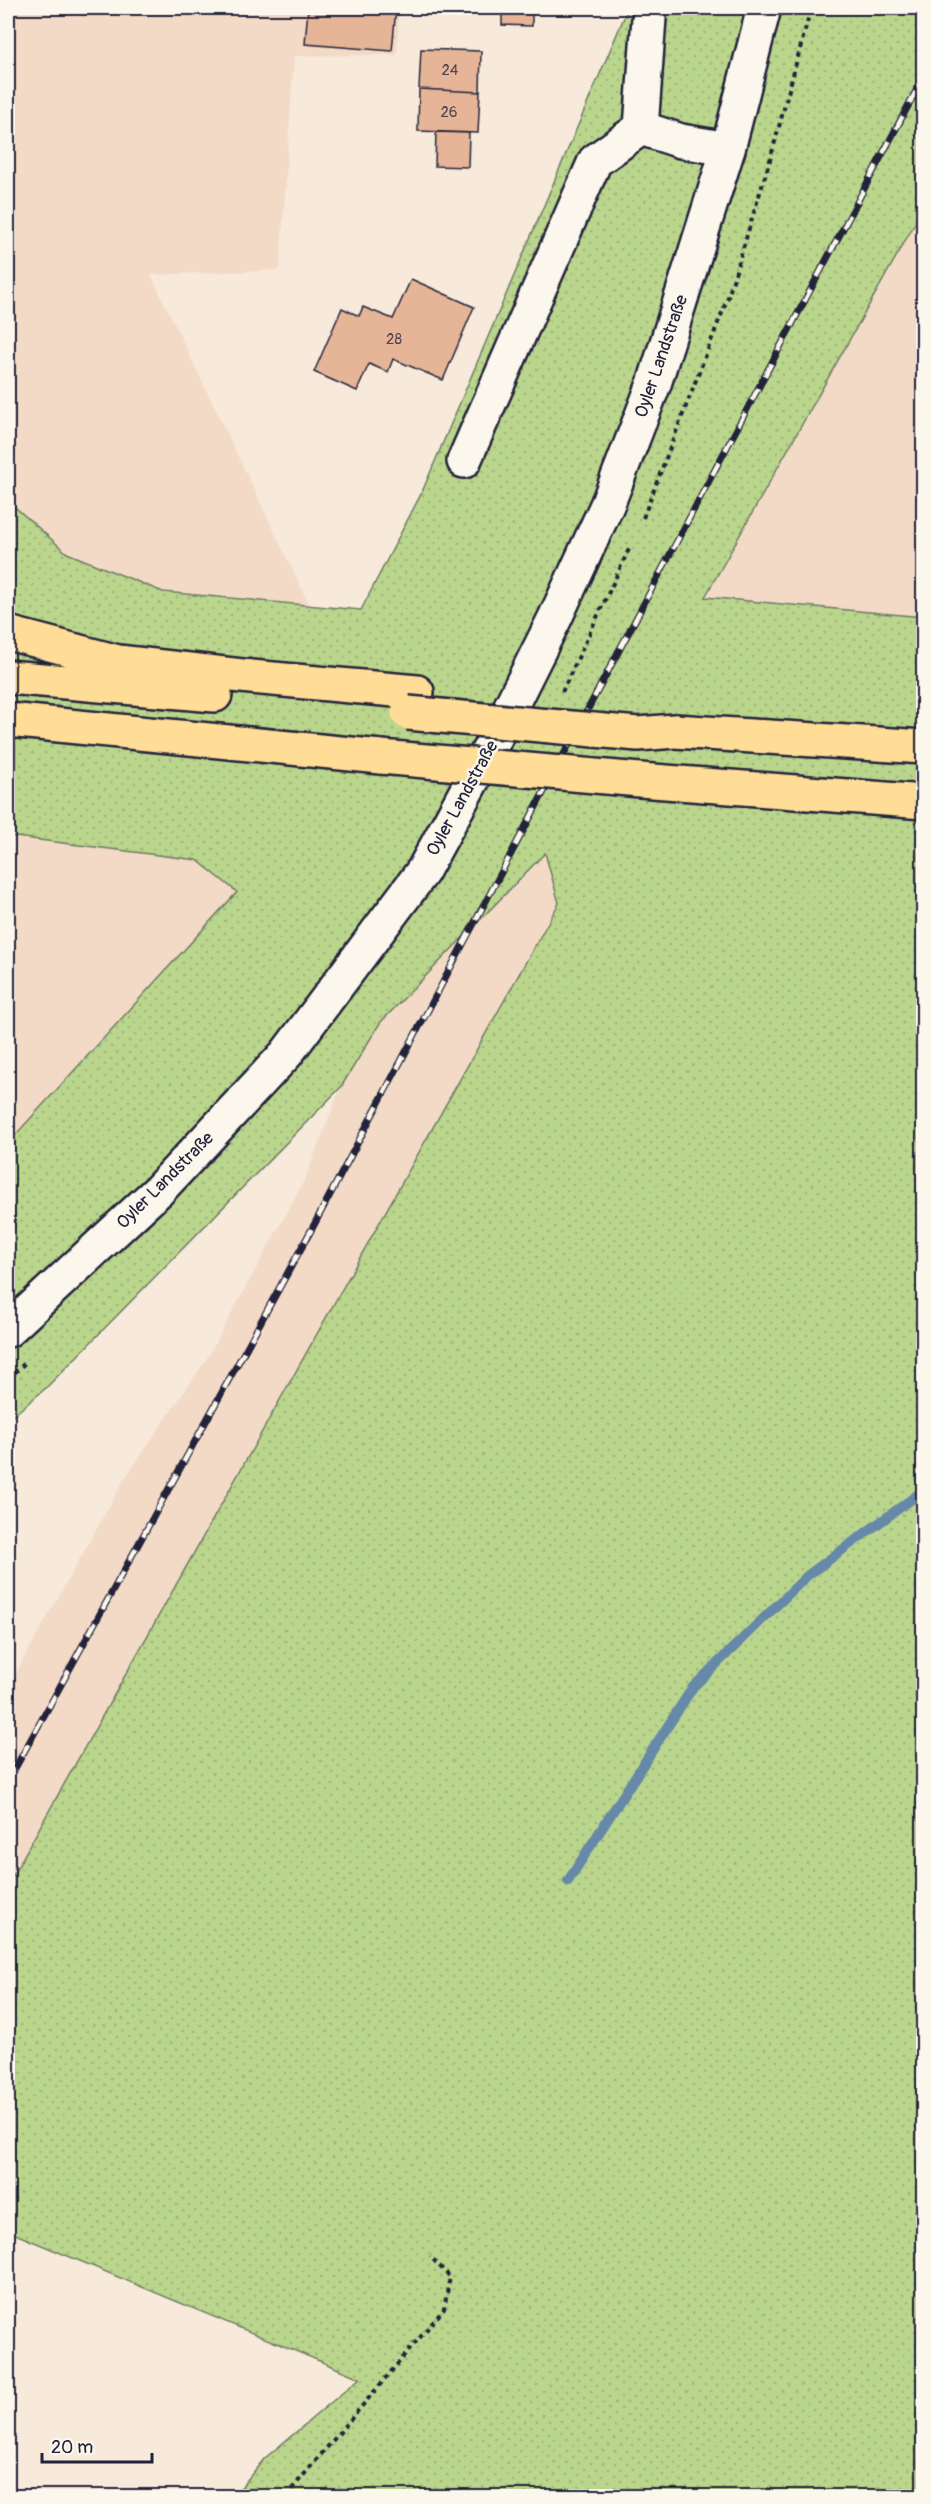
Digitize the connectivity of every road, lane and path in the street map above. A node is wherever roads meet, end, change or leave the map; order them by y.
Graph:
1 (764, 8) edge
2 (649, 18) dead end
3 (641, 128) junction
4 (728, 149) junction
5 (464, 461) dead end
6 (8, 633) edge
7 (8, 677) edge
8 (413, 703) junction
9 (8, 720) edge
10 (924, 747) edge
11 (924, 802) edge
12 (8, 1330) edge
13 (430, 2256) dead end
14 (286, 2496) edge

1 - 4 main road, Oyler Landstraße
2 - 3 main road
3 - 4 main road
3 - 5 main road
4 - 12 main road, Oyler Landstraße
6 - 8 highway
7 - 8 highway
8 - 10 highway, bridge
9 - 11 highway, bridge
13 - 14 path

